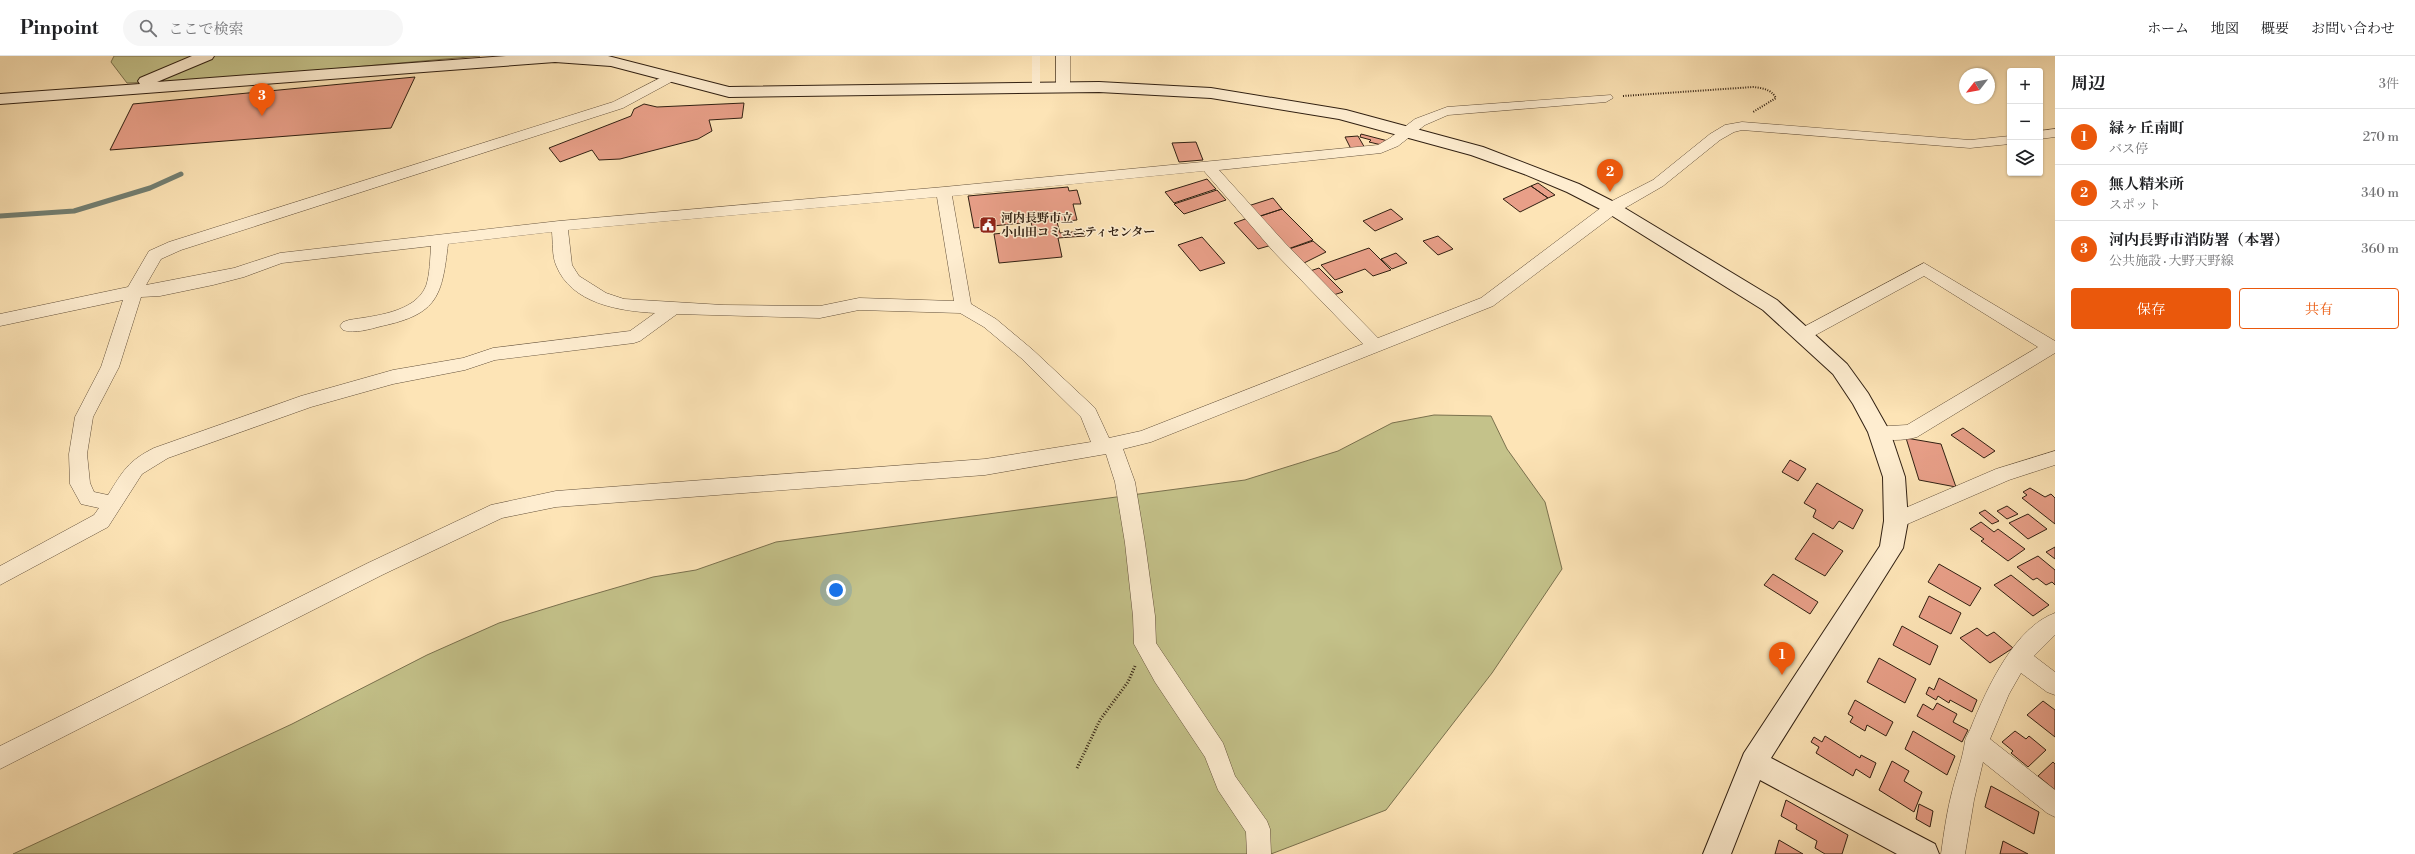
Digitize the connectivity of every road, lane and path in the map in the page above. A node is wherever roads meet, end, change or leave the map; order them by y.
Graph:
1 (181, 56) edge
2 (206, 56) edge
3 (1036, 56) edge
4 (1063, 56) edge
5 (668, 78) junction
6 (1036, 87) junction
7 (1063, 87) junction
8 (129, 88) junction
9 (1606, 98) joint
10 (0, 99) edge
11 (1742, 126) junction
12 (1407, 130) junction
13 (2055, 133) edge
14 (2043, 135) edge
15 (2007, 140) edge
16 (1208, 166) junction
17 (944, 192) junction
18 (1612, 208) junction
19 (559, 226) junction
20 (440, 240) junction
21 (134, 292) junction
22 (963, 307) junction
23 (674, 308) junction
24 (0, 320) edge
25 (349, 326) dead end
26 (1804, 334) junction
27 (1376, 345) junction
28 (1879, 432) junction
29 (1108, 446) junction
30 (2055, 458) edge
31 (112, 504) junction
32 (1896, 521) junction
33 (0, 576) edge
34 (2055, 622) edge
35 (1145, 644) junction
36 (2019, 658) junction
37 (2055, 685) edge
38 (1976, 742) junction
39 (0, 758) edge
40 (1753, 762) junction
41 (1076, 768) dead end
42 (2055, 805) edge
43 (1260, 854) edge
44 (1717, 854) edge
45 (1925, 854) edge
46 (1953, 854) edge

1 - 8 street
2 - 8 street
3 - 6 lane
4 - 7 street
5 - 6 street
5 - 8 street
5 - 21 street
6 - 7 street
7 - 12 street
8 - 10 street
9 - 11 path
9 - 12 street
11 - 15 street
11 - 18 street
12 - 16 street
12 - 18 street
13 - 14 street
16 - 17 street
16 - 27 street
17 - 19 street
17 - 22 street
18 - 26 street
18 - 27 street
19 - 20 street
19 - 23 street
20 - 21 street
20 - 25 street
21 - 24 street
21 - 31 street
22 - 23 street
22 - 29 street
23 - 31 street
26 - 28 street
26 - 28 street
27 - 29 street
28 - 32 street
29 - 35 street
29 - 39 street
30 - 32 street
31 - 33 street
32 - 40 street
34 - 36 street
35 - 41 path
35 - 43 street
36 - 37 street
36 - 38 street
38 - 42 street
38 - 46 street
40 - 44 street
40 - 45 street

